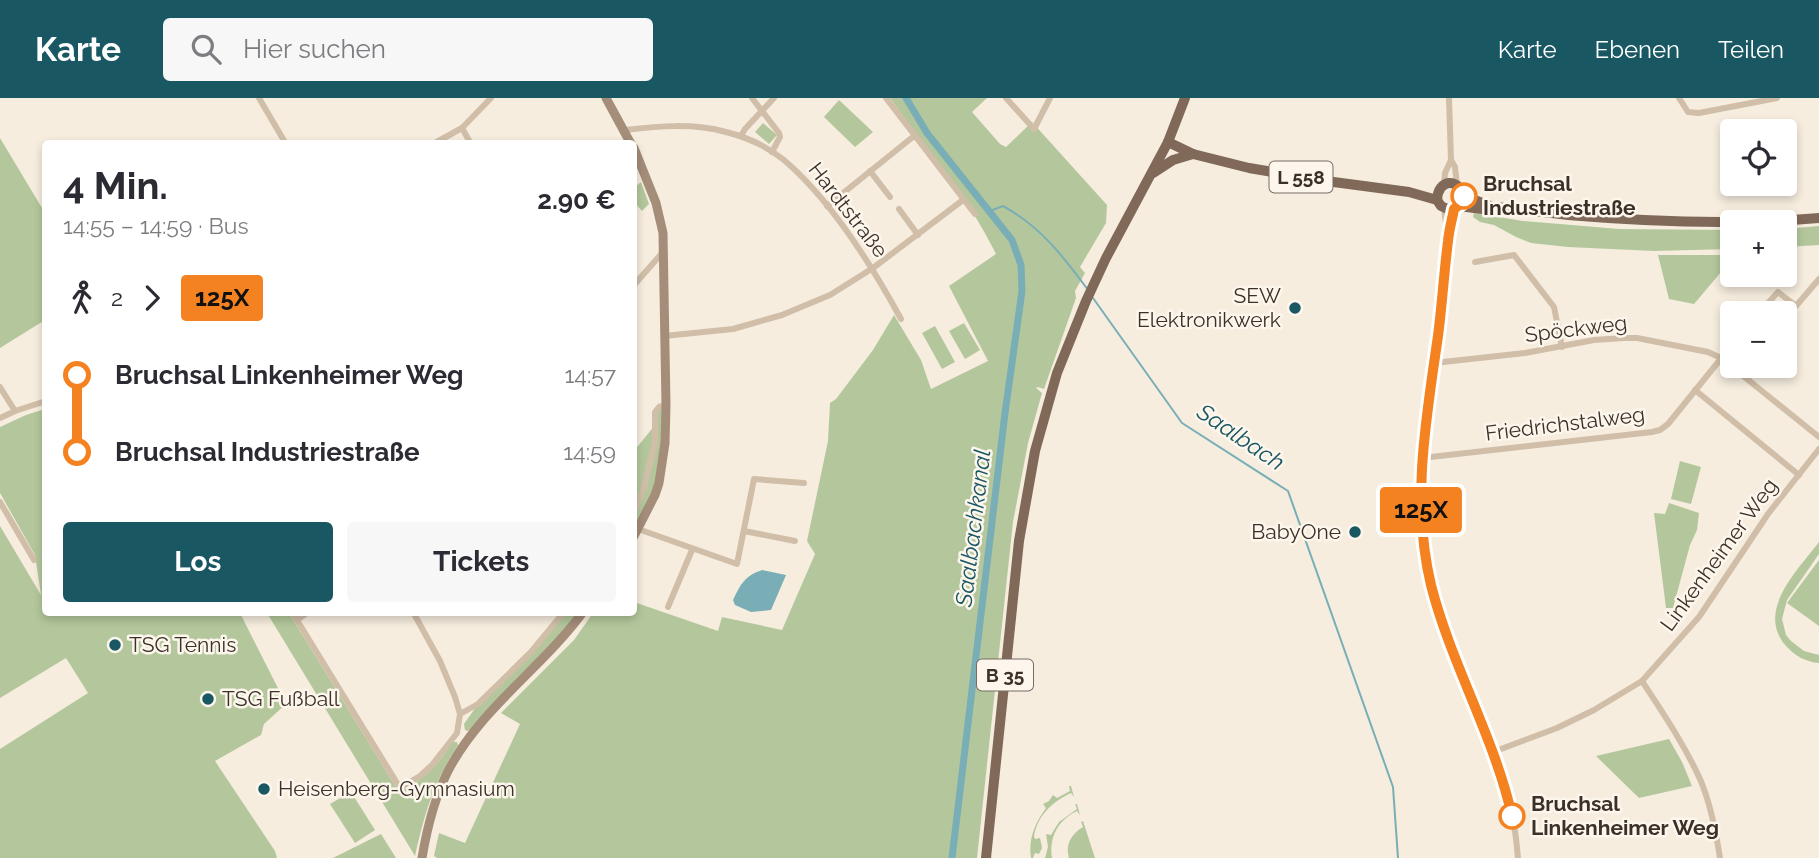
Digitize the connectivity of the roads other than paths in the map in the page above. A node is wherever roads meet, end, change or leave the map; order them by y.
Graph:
1 (259, 98) edge
2 (491, 98) edge
3 (606, 98) edge
4 (752, 98) edge
5 (774, 98) edge
6 (886, 98) edge
7 (1006, 98) edge
8 (1050, 98) edge
9 (1185, 98) edge
10 (1449, 98) edge
11 (1679, 98) edge
12 (1777, 98) edge
13 (762, 111) junction
14 (462, 128) junction
15 (625, 130) junction
16 (741, 136) junction
17 (914, 136) junction
18 (284, 140) edge
19 (440, 140) edge
20 (469, 140) edge
21 (629, 140) edge
22 (1168, 142) junction
23 (772, 152) junction
24 (1194, 154) junction
25 (637, 158) edge
26 (1451, 160) junction
27 (870, 171) junction
28 (1151, 174) junction
29 (1457, 185) joint
30 (890, 197) dead end
31 (1449, 199) junction
32 (962, 200) junction
33 (827, 206) junction
34 (899, 209) dead end
35 (975, 214) dead end
36 (1819, 218) edge
37 (918, 235) junction
38 (664, 250) junction
39 (1475, 262) dead end
40 (873, 268) junction
41 (1819, 279) edge
42 (637, 282) edge
43 (1770, 301) edge
44 (1790, 301) edge
45 (1797, 305) edge
46 (901, 319) dead end
47 (664, 336) junction
48 (1562, 347) junction
49 (1720, 358) edge
50 (1720, 359) edge
51 (1434, 363) junction
52 (1746, 378) edge
53 (0, 387) edge
54 (1695, 390) junction
55 (42, 402) edge
56 (666, 405) junction
57 (15, 411) junction
58 (1, 415) edge
59 (1819, 437) edge
60 (1819, 449) edge
61 (1422, 458) junction
62 (1799, 475) junction
63 (804, 483) dead end
64 (0, 502) edge
65 (637, 505) edge
66 (637, 531) edge
67 (744, 531) junction
68 (637, 533) edge
69 (794, 541) dead end
70 (692, 550) junction
71 (34, 560) dead end
72 (668, 607) dead end
73 (294, 616) edge
74 (302, 616) edge
75 (415, 616) edge
76 (562, 616) edge
77 (580, 616) edge
78 (297, 620) junction
79 (1642, 681) junction
80 (460, 714) junction
81 (457, 733) junction
82 (468, 741) junction
83 (1493, 752) junction
84 (422, 858) edge
85 (986, 858) edge
86 (1518, 858) edge
87 (1720, 858) edge

1 - 18 street
2 - 14 street
3 - 15 main road
4 - 13 street
5 - 13 street
6 - 17 street
7 - 8 street
9 - 22 main road, B 35
10 - 26 street
11 - 12 street
13 - 16 street
13 - 23 street
14 - 19 street
14 - 20 street
15 - 16 street, Hardtstraße
15 - 21 main road
16 - 23 street, Hardtstraße
17 - 27 street
17 - 32 street
22 - 24 main road, L 558
22 - 28 main road, B 35
23 - 33 street, Hardtstraße
24 - 28 main road
24 - 31 main road, L 558
25 - 38 main road
26 - 29 street
26 - 31 street
27 - 30 street
27 - 33 street
28 - 85 main road, B 35
29 - 31 main road
31 - 36 main road, L 558
31 - 51 street
32 - 35 street
32 - 37 street
33 - 40 street, Hardtstraße
34 - 37 street
37 - 40 street
38 - 42 street
38 - 47 main road
39 - 48 street
40 - 46 street, Hardtstraße
40 - 47 street
41 - 45 street
43 - 44 street
47 - 56 main road
48 - 49 street, Spöckweg
48 - 51 street, Spöckweg
50 - 54 street, Friedrichstalweg
51 - 61 street
52 - 59 street, Spöckweg
53 - 57 street
54 - 61 street, Friedrichstalweg
54 - 62 street
55 - 57 street
56 - 65 street
56 - 66 main road
57 - 58 street
60 - 62 street, Linkenheimer Weg
61 - 83 street
62 - 79 street, Linkenheimer Weg
63 - 67 street
64 - 71 street
67 - 69 street
67 - 70 street
68 - 70 street
70 - 72 street
73 - 78 street
74 - 78 street
75 - 80 street
76 - 80 street
77 - 82 main road
78 - 81 street
79 - 83 street, Linkenheimer Weg
79 - 87 street
80 - 81 street
81 - 82 street
82 - 84 main road
83 - 86 street

